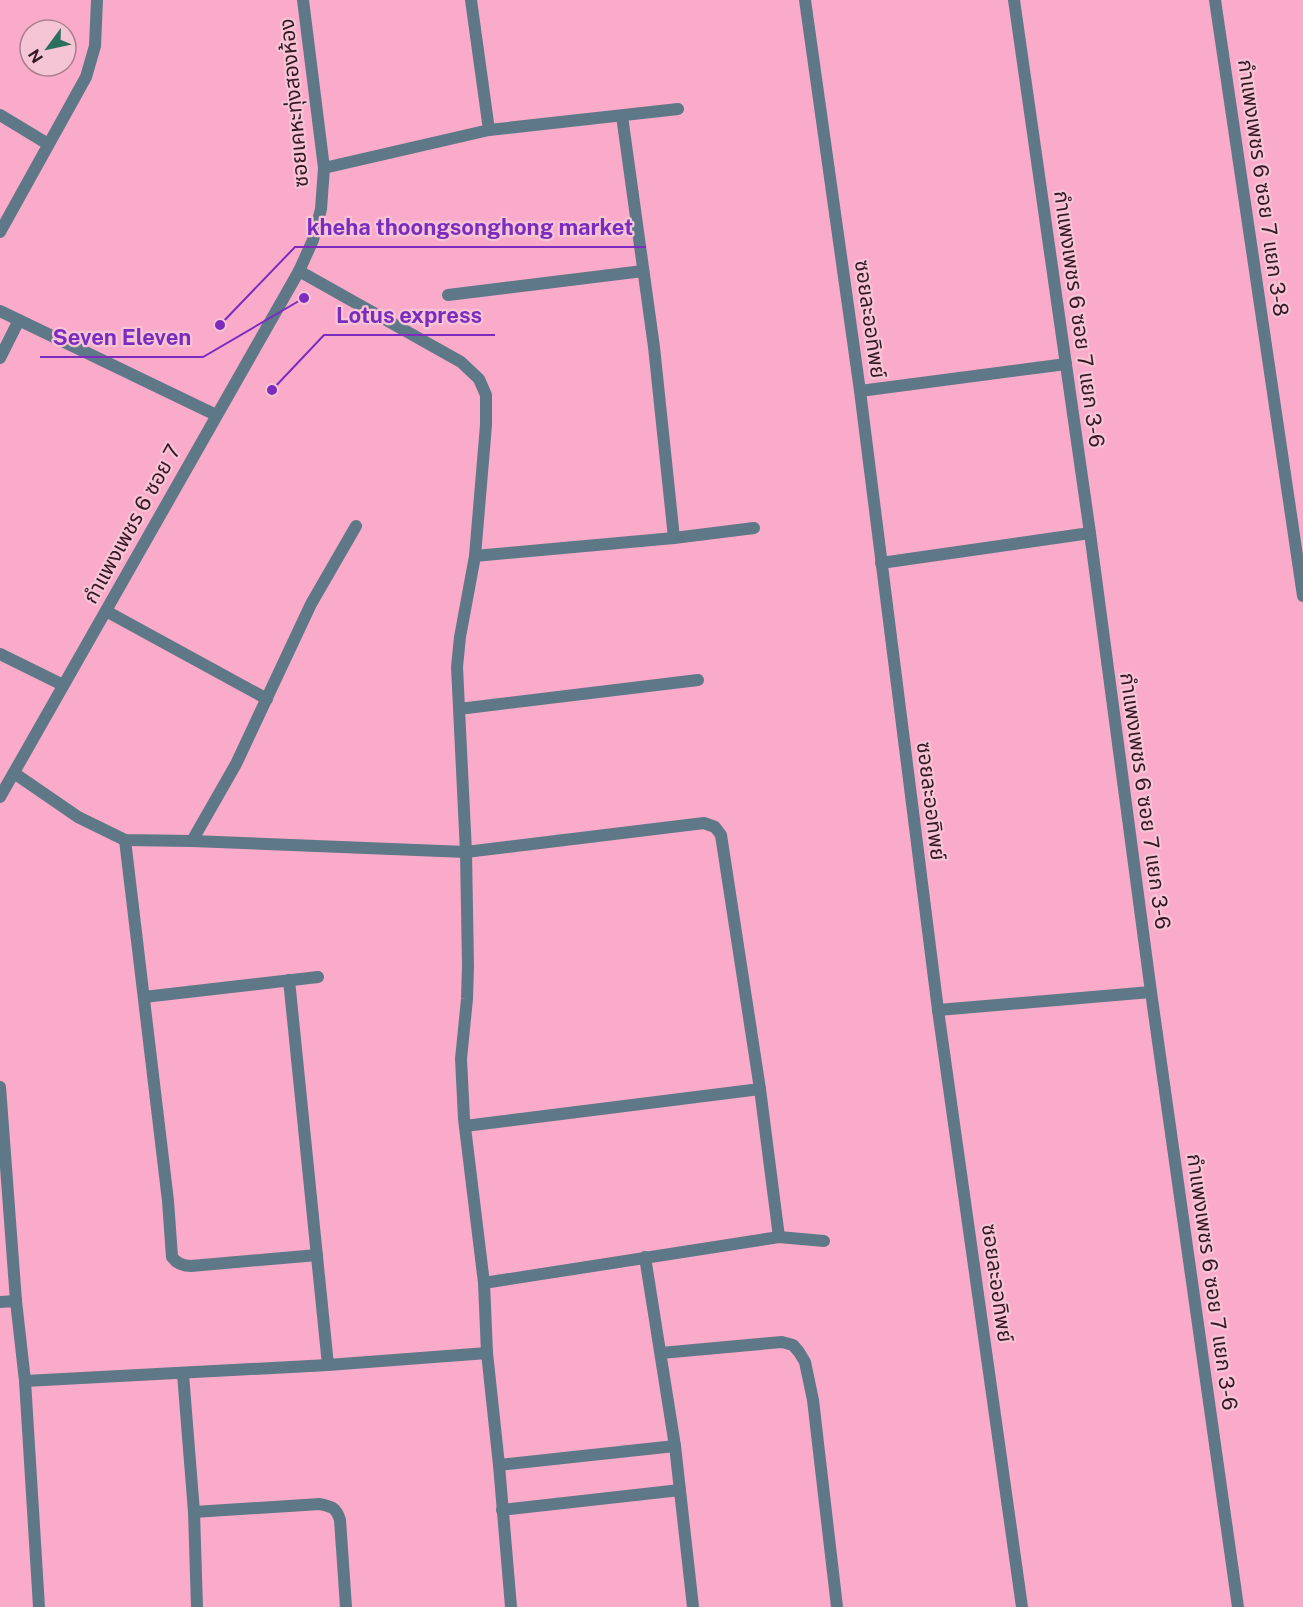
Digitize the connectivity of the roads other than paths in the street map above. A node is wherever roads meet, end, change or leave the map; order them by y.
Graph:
1 (97, 0) edge
2 (303, 0) edge
3 (471, 0) edge
4 (805, 0) edge
5 (1014, 0) edge
6 (1215, 0) edge
7 (678, 109) dead end
8 (0, 115) edge
9 (621, 116) junction
10 (489, 130) junction
11 (48, 144) junction
12 (324, 168) junction
13 (0, 232) edge
14 (299, 271) junction
15 (643, 271) junction
16 (448, 295) dead end
17 (0, 311) edge
18 (19, 320) junction
19 (0, 358) edge
20 (1066, 364) junction
21 (860, 391) junction
22 (216, 415) junction
23 (356, 526) dead end
24 (754, 528) dead end
25 (1090, 533) junction
26 (674, 538) junction
27 (475, 556) junction
28 (881, 563) junction
29 (1303, 596) edge
30 (106, 611) junction
31 (0, 654) edge
32 (698, 680) dead end
33 (63, 685) junction
34 (267, 699) junction
35 (459, 709) junction
36 (14, 773) junction
37 (0, 797) edge
38 (125, 840) junction
39 (192, 840) junction
40 (466, 852) junction
41 (318, 977) dead end
42 (289, 980) junction
43 (1151, 992) junction
44 (144, 997) junction
45 (938, 1010) junction
46 (0, 1087) edge
47 (760, 1089) junction
48 (1, 1106) edge
49 (465, 1126) junction
50 (779, 1237) junction
51 (824, 1241) dead end
52 (317, 1255) junction
53 (645, 1257) junction
54 (484, 1283) junction
55 (16, 1301) junction
56 (0, 1302) edge
57 (487, 1353) junction
58 (661, 1353) junction
59 (328, 1365) junction
60 (183, 1374) junction
61 (25, 1381) junction
62 (675, 1446) junction
63 (499, 1465) junction
64 (680, 1490) junction
65 (502, 1510) junction
66 (194, 1512) junction
67 (39, 1607) edge
68 (197, 1607) edge
69 (346, 1607) edge
70 (511, 1607) edge
71 (693, 1607) edge
72 (837, 1607) edge
73 (1022, 1607) edge
74 (1238, 1607) edge

1 - 11 street
2 - 12 street, ซอยเคหะทุ่งสองห้อง
3 - 10 street
4 - 21 street, ซอยละออทิพย์
5 - 20 street, กำแพงเพชร 6 ซอย 7 แยก 3-6
6 - 29 street, กำแพงเพชร 6 ซอย 7 แยก 3-8
7 - 9 street
8 - 11 street
9 - 10 street
9 - 15 street
10 - 12 street
11 - 13 street
12 - 14 street, ซอยเคหะทุ่งสองห้อง
14 - 22 street, กำแพงเพชร 6 ซอย 7
14 - 27 street
15 - 16 street
15 - 26 street
17 - 18 street
18 - 19 street
18 - 22 street
20 - 21 street
20 - 25 street, กำแพงเพชร 6 ซอย 7 แยก 3-6
21 - 28 street, ซอยละออทิพย์
22 - 30 street, กำแพงเพชร 6 ซอย 7
23 - 34 street
24 - 26 street
25 - 28 street
25 - 43 street, กำแพงเพชร 6 ซอย 7 แยก 3-6
26 - 27 street
27 - 35 street
28 - 45 street, ซอยละออทิพย์
30 - 33 street, กำแพงเพชร 6 ซอย 7
30 - 34 street
31 - 33 street
32 - 35 street
33 - 36 street, กำแพงเพชร 6 ซอย 7
34 - 39 street
35 - 40 street
36 - 37 street, กำแพงเพชร 6 ซอย 7
36 - 38 street
38 - 39 street
38 - 44 street
39 - 40 street
40 - 47 street
40 - 49 street
41 - 42 street
42 - 44 street
42 - 52 street
43 - 45 street
43 - 74 street, กำแพงเพชร 6 ซอย 7 แยก 3-6
44 - 52 street
45 - 73 street, ซอยละออทิพย์
46 - 48 street
47 - 49 street
47 - 50 street
48 - 55 street
49 - 54 street
50 - 51 street
50 - 53 street
52 - 59 street
53 - 54 street
53 - 58 street
54 - 57 street
55 - 56 street
55 - 61 street
57 - 59 street
57 - 63 street
58 - 62 street
58 - 72 street
59 - 60 street
60 - 61 street
60 - 66 street
61 - 67 street
62 - 63 street
62 - 64 street
63 - 65 street
64 - 65 street
64 - 71 street
65 - 70 street
66 - 68 street
66 - 69 street

